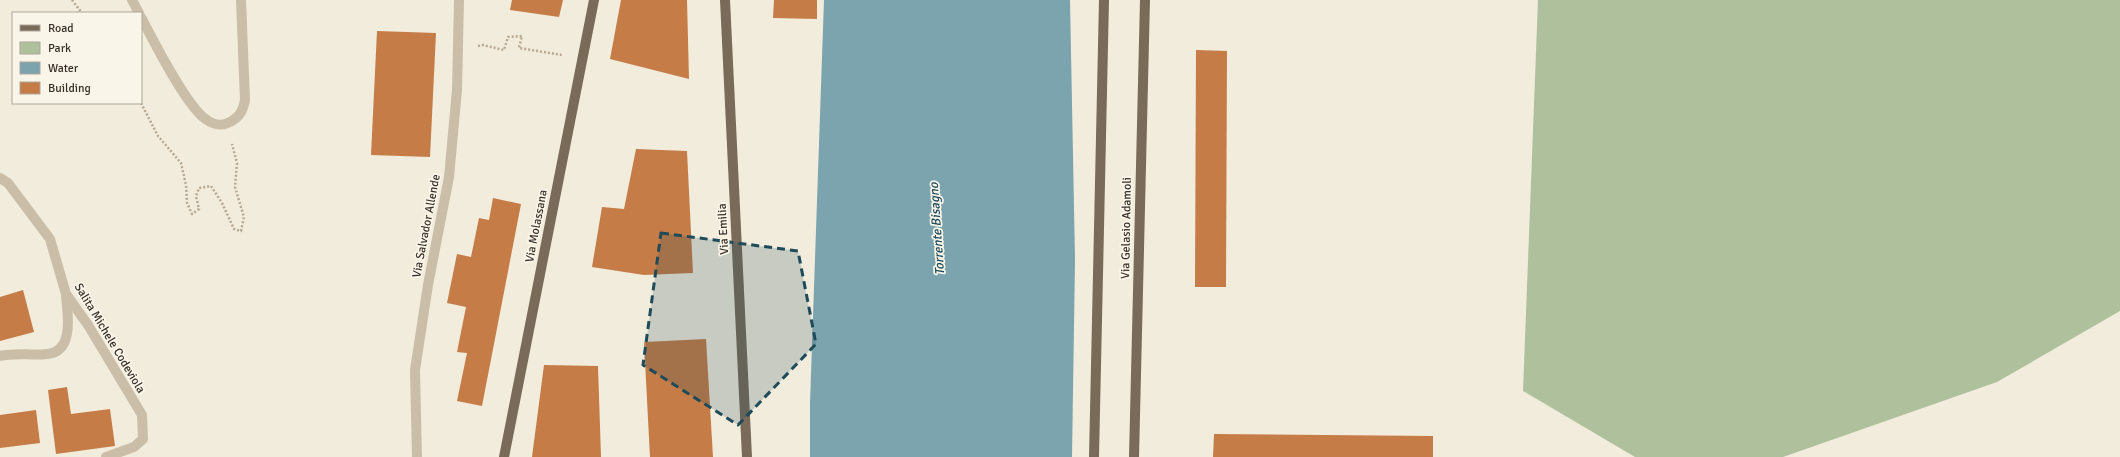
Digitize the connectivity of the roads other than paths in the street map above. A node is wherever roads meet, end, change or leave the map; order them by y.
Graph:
1 (132, 0) edge
2 (241, 0) edge
3 (459, 0) edge
4 (594, 0) edge
5 (725, 0) edge
6 (1104, 0) edge
7 (1145, 0) edge
8 (138, 12) edge
9 (142, 19) edge
10 (0, 178) edge
11 (66, 294) junction
12 (0, 356) edge
13 (106, 457) edge
14 (417, 457) edge
15 (504, 457) edge
16 (747, 457) edge
17 (1094, 457) edge
18 (1134, 457) edge

1 - 8 street
2 - 9 street
3 - 14 street, Via Salvador Allende
4 - 15 main road, Via Molassana
5 - 16 main road, Via Emilia
6 - 17 main road
7 - 18 main road, Via Gelasio Adamoli
10 - 11 street, Salita Michele Codeviola
11 - 12 street
11 - 13 street, Salita Michele Codeviola

